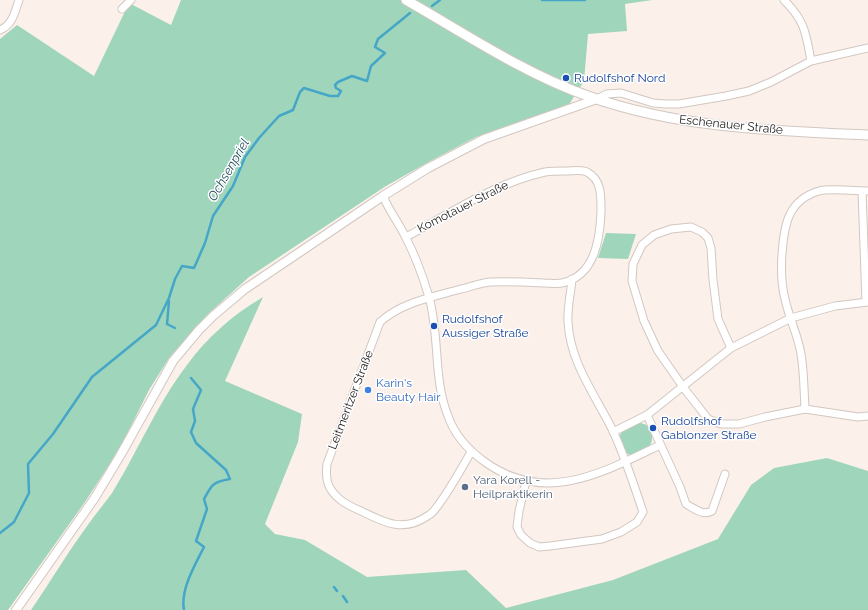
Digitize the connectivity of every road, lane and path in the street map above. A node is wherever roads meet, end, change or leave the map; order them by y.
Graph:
1 (19, 0) edge
2 (131, 0) edge
3 (406, 0) edge
4 (784, 0) edge
5 (122, 8) dead end
6 (0, 30) edge
7 (868, 48) edge
8 (811, 61) junction
9 (597, 99) junction
10 (868, 135) edge
11 (865, 191) edge
12 (383, 196) junction
13 (406, 237) junction
14 (572, 279) junction
15 (429, 298) junction
16 (867, 302) edge
17 (791, 318) junction
18 (731, 348) junction
19 (683, 387) junction
20 (805, 409) junction
21 (647, 415) junction
22 (868, 416) edge
23 (613, 432) junction
24 (660, 445) junction
25 (471, 452) junction
26 (625, 462) junction
27 (725, 474) dead end
28 (526, 481) junction
29 (16, 610) edge

1 - 6 street
2 - 5 street
3 - 9 main road, Eschenauer Straße
4 - 8 street
7 - 8 street
8 - 9 street
9 - 10 main road, Eschenauer Straße
9 - 12 street
11 - 16 street
11 - 17 street
12 - 13 street
12 - 29 street
13 - 14 street, Komotauer Straße
13 - 15 street
14 - 15 street, Komotauer Straße
14 - 23 street
15 - 25 street
15 - 25 street, Leitmeritzer Straße
16 - 17 street
17 - 18 street
17 - 20 street
18 - 19 street
18 - 19 street
19 - 20 street
19 - 21 street
20 - 22 street
21 - 23 street
21 - 24 street
23 - 26 street
24 - 26 street
24 - 27 street
25 - 28 street
26 - 28 street
26 - 28 street

